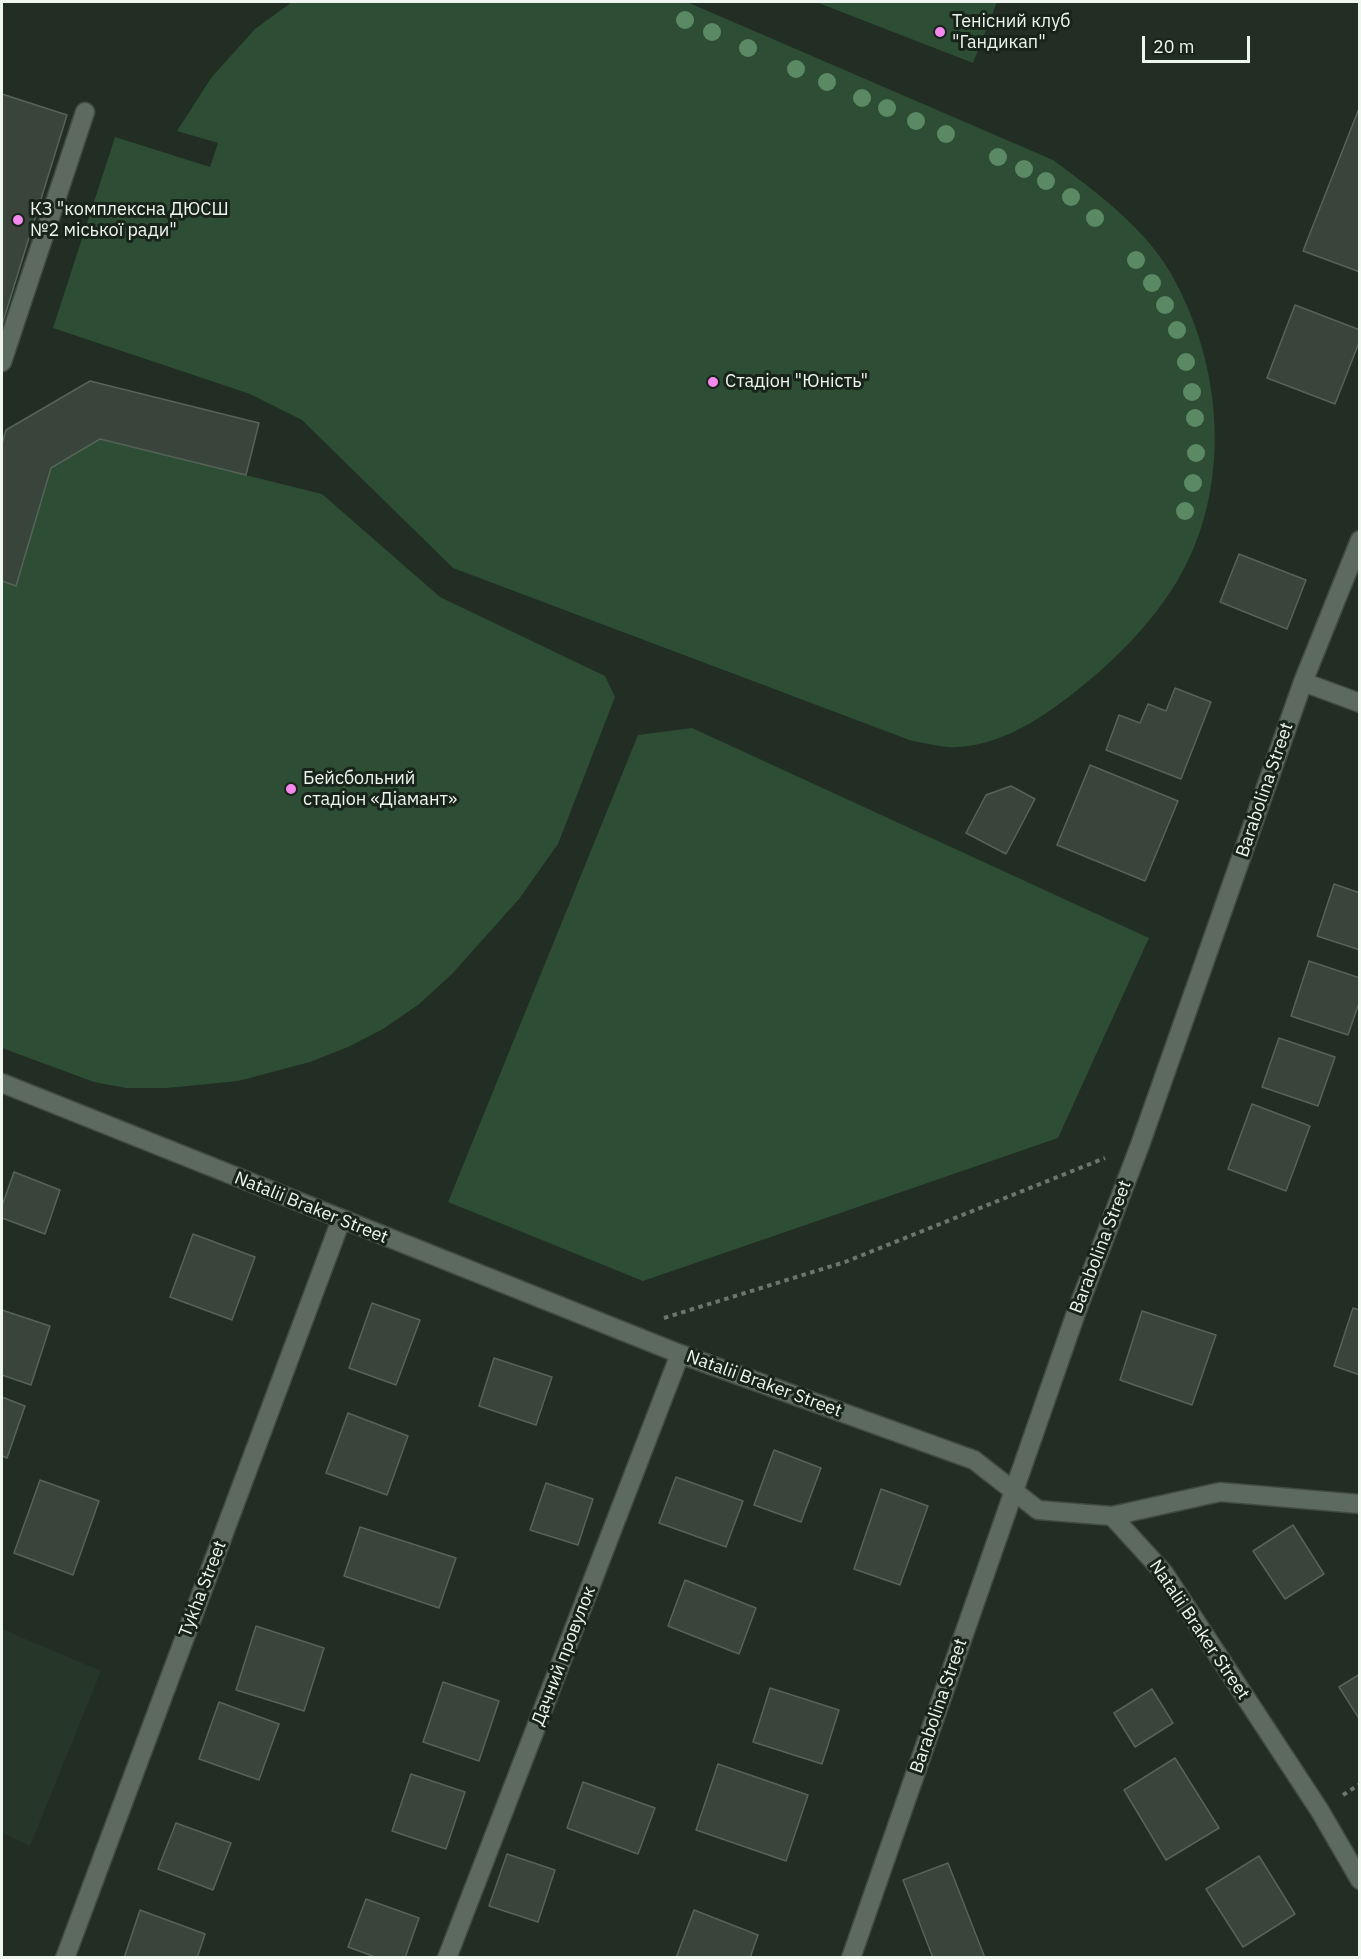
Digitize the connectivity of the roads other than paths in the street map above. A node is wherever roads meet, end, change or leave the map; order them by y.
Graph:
1 (85, 112) dead end
2 (2, 362) edge
3 (1359, 540) edge
4 (1304, 682) junction
5 (1359, 702) edge
6 (2, 1083) edge
7 (341, 1220) junction
8 (680, 1354) junction
9 (1014, 1490) junction
10 (1359, 1504) edge
11 (1112, 1516) junction
12 (1359, 1880) edge
13 (65, 1958) edge
14 (447, 1958) edge
15 (851, 1958) edge

1 - 2 street
3 - 4 street, Barabolina Street
4 - 5 street
4 - 9 street, Barabolina Street
6 - 7 street, Natalii Braker Street
7 - 8 street, Natalii Braker Street
7 - 13 street, Tykha Street
8 - 9 street, Natalii Braker Street
8 - 14 street, Дачний провулок
9 - 11 street, Natalii Braker Street
9 - 15 street, Barabolina Street
10 - 11 street
11 - 12 street, Natalii Braker Street

